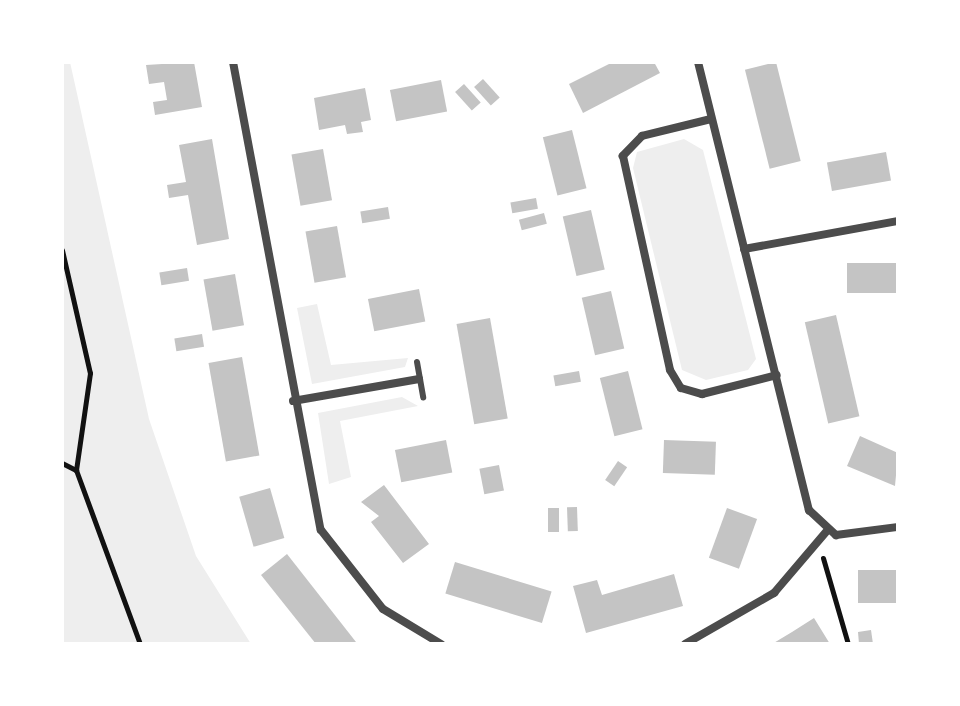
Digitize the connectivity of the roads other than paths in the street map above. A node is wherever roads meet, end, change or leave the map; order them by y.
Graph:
1 (233, 62) edge
2 (698, 62) edge
3 (711, 119) junction
4 (898, 221) edge
5 (744, 249) junction
6 (417, 362) dead end
7 (777, 375) junction
8 (419, 379) junction
9 (423, 397) dead end
10 (293, 401) junction
11 (898, 527) edge
12 (826, 532) junction
13 (441, 644) edge
14 (685, 644) edge

1 - 10 street
2 - 3 street
3 - 5 street
3 - 7 street
4 - 5 street
5 - 7 street
6 - 8 lane
7 - 12 street
8 - 9 lane
8 - 10 street
10 - 13 street
11 - 12 street
12 - 14 street

